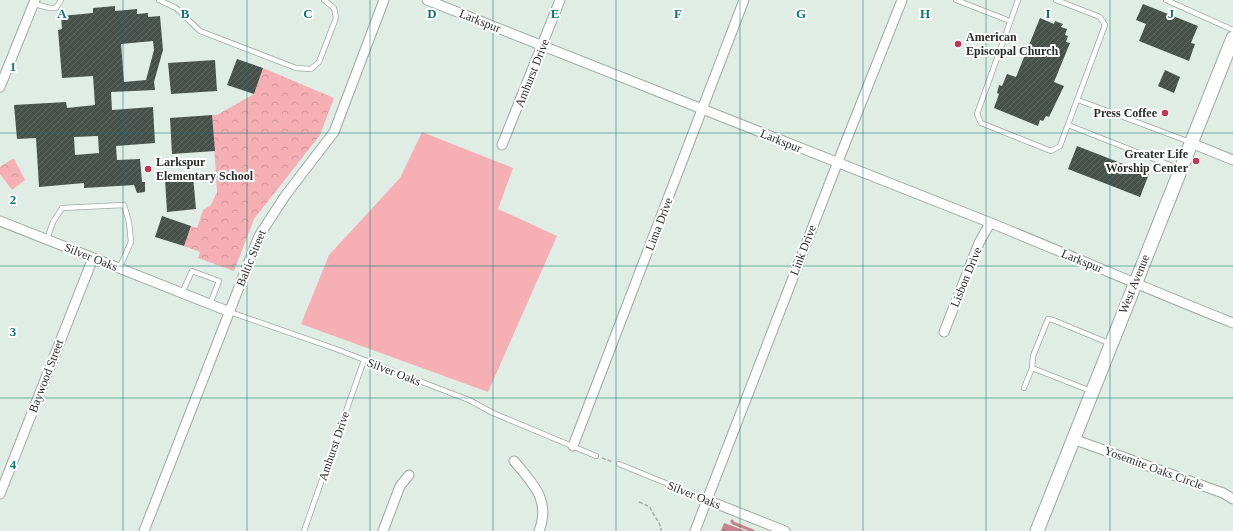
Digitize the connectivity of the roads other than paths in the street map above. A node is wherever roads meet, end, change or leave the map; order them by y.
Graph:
1 (61, 0) edge
2 (159, 0) edge
3 (324, 0) edge
4 (384, 0) edge
5 (427, 0) edge
6 (560, 0) edge
7 (744, 0) edge
8 (902, 0) edge
9 (956, 0) edge
10 (1018, 0) edge
11 (1056, 0) edge
12 (1166, 0) edge
13 (34, 2) edge
14 (1010, 21) junction
15 (1233, 30) edge
16 (1233, 38) edge
17 (543, 46) junction
18 (0, 85) edge
19 (1078, 100) junction
20 (702, 109) junction
21 (1068, 125) junction
22 (1191, 143) junction
23 (502, 145) dead end
24 (1233, 160) edge
25 (837, 164) junction
26 (1180, 170) junction
27 (0, 221) edge
28 (990, 223) junction
29 (47, 239) junction
30 (92, 258) junction
31 (119, 269) junction
32 (1135, 283) junction
33 (182, 293) junction
34 (210, 304) junction
35 (230, 312) junction
36 (1233, 323) edge
37 (944, 332) dead end
38 (1111, 344) junction
39 (364, 360) junction
40 (1032, 368) junction
41 (1024, 388) dead end
42 (1092, 392) junction
43 (1073, 439) junction
44 (573, 446) junction
45 (596, 456) road end
46 (514, 461) dead end
47 (619, 464) road end
48 (409, 475) dead end
49 (0, 494) edge
50 (1233, 499) edge
51 (707, 500) junction
52 (144, 531) edge
53 (304, 531) edge
54 (383, 531) edge
55 (539, 531) edge
56 (695, 531) edge
57 (785, 531) edge
58 (1037, 531) edge

1 - 13 lane
2 - 3 lane
4 - 35 street, Baltic Street
5 - 17 street, Larkspur
6 - 17 street, Amhurst Drive
7 - 20 street, Lima Drive
8 - 25 street, Link Drive
9 - 14 lane
10 - 14 lane
11 - 19 lane
12 - 15 lane
13 - 18 street
14 - 21 lane
16 - 22 main road, West Avenue
17 - 20 street, Larkspur
17 - 23 street, Amhurst Drive
19 - 21 lane
19 - 22 lane
20 - 25 street, Larkspur
20 - 44 street, Lima Drive
21 - 26 lane
22 - 24 street
22 - 26 main road, West Avenue
25 - 28 street, Larkspur
25 - 51 street, Link Drive
26 - 32 main road, West Avenue
27 - 29 street, Silver Oaks
28 - 32 street, Larkspur
28 - 37 street, Lisbon Drive
29 - 30 street, Silver Oaks
29 - 31 lane
30 - 31 street, Silver Oaks
30 - 49 street, Baywood Street
31 - 33 street, Silver Oaks
32 - 36 street, Larkspur
32 - 38 main road, West Avenue
33 - 34 street, Silver Oaks
33 - 34 lane
34 - 35 street, Silver Oaks
35 - 39 lane, Silver Oaks
35 - 52 street, Baltic Street
38 - 40 lane
38 - 42 main road, West Avenue
39 - 44 lane, Silver Oaks
39 - 53 lane, Amhurst Drive
40 - 41 lane
40 - 42 lane
42 - 43 main road, West Avenue
43 - 50 street, Yosemite Oaks Circle
43 - 58 main road, West Avenue
44 - 45 lane, Silver Oaks
46 - 55 street
47 - 51 lane, Silver Oaks
48 - 54 street
51 - 56 street, Link Drive
51 - 57 street, Silver Oaks

